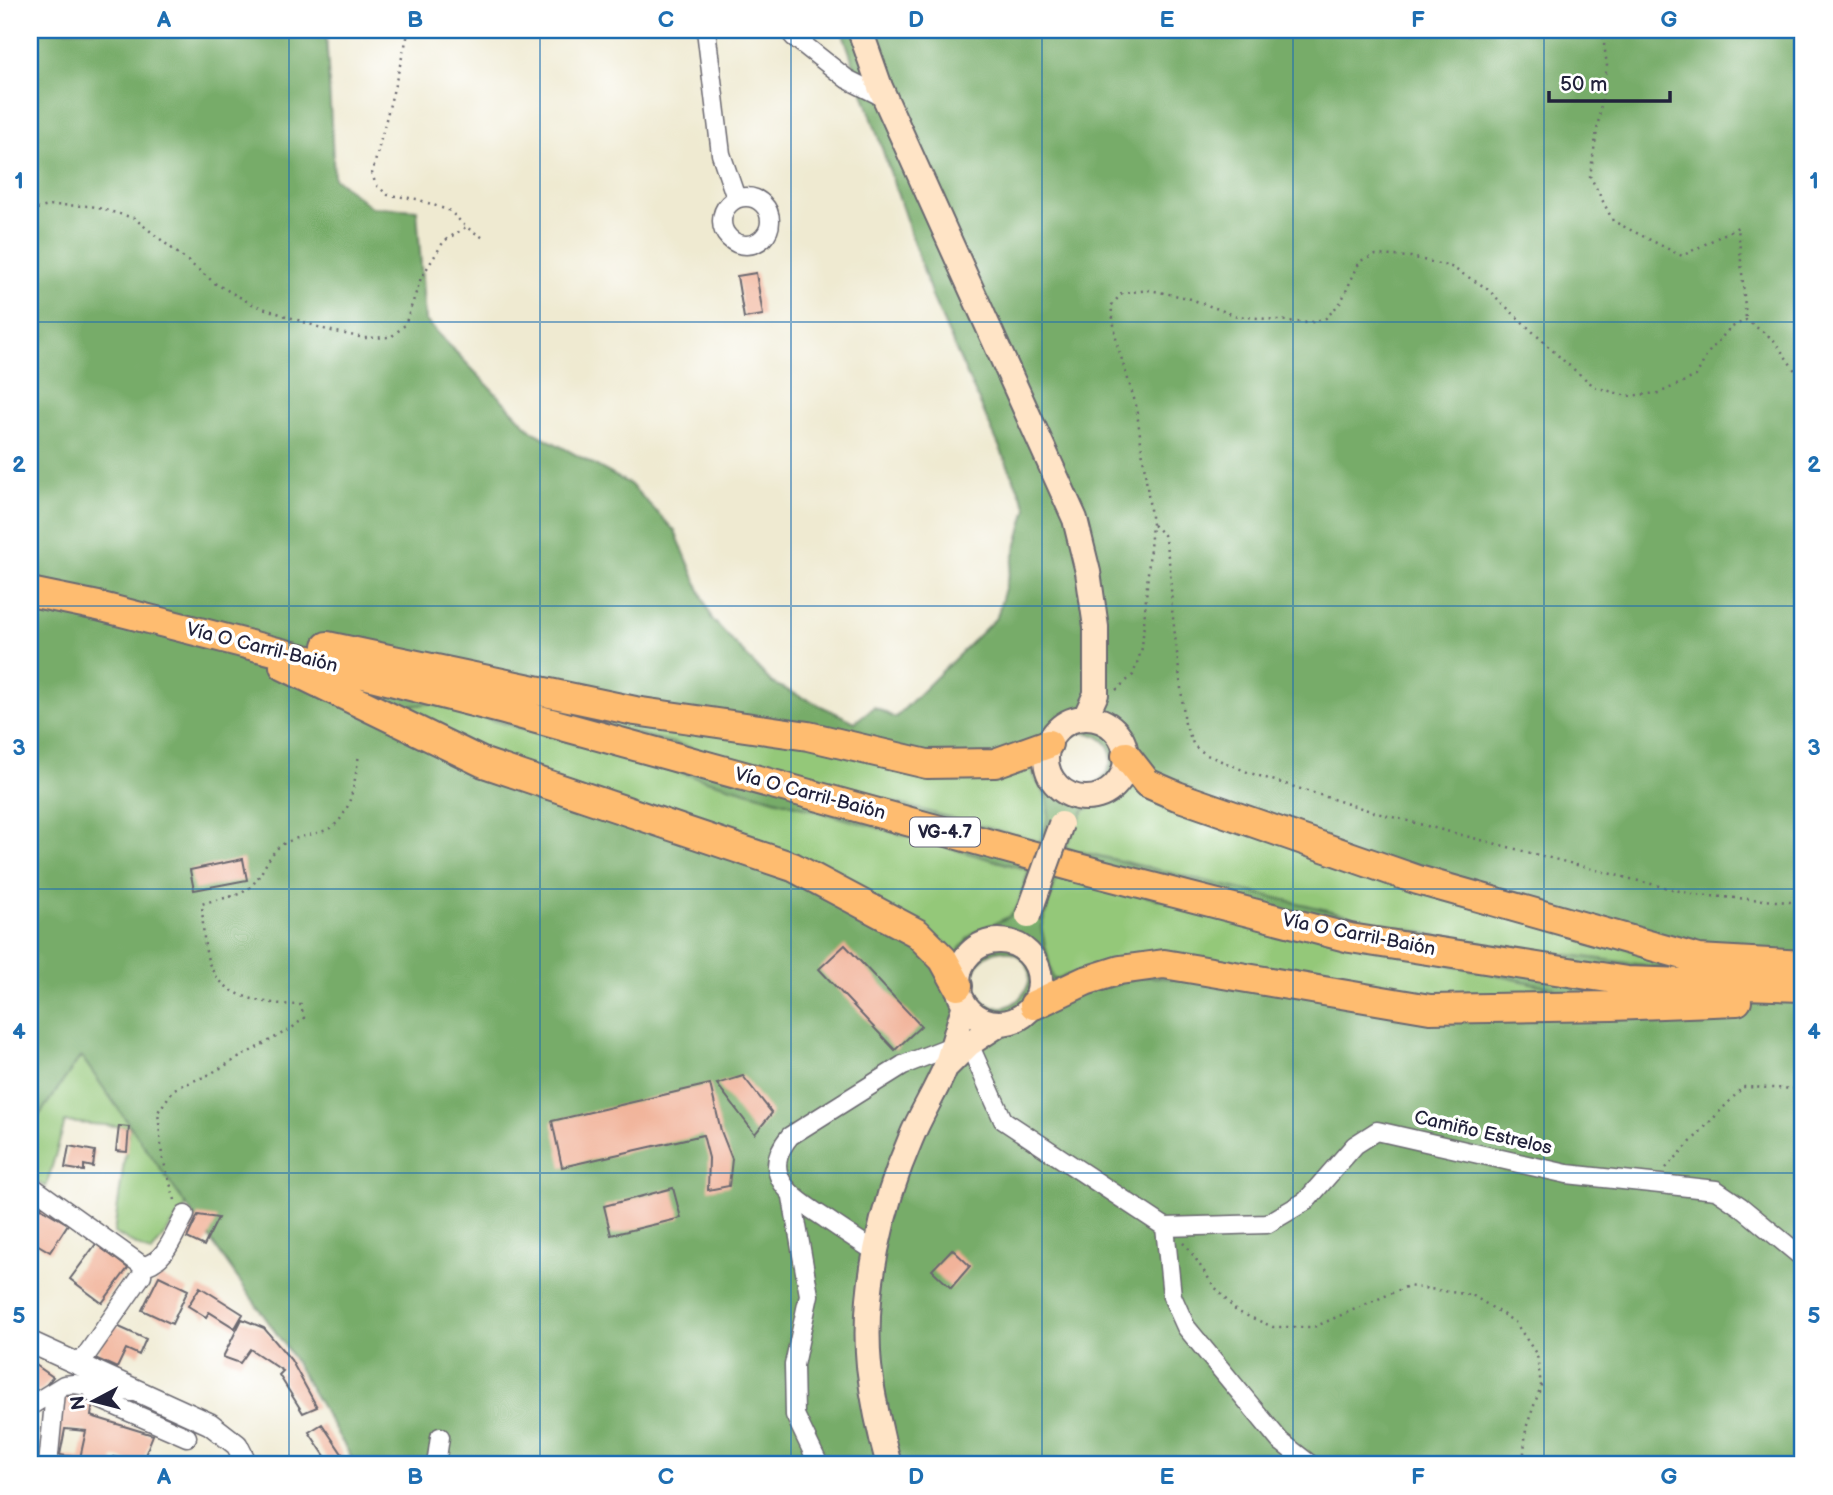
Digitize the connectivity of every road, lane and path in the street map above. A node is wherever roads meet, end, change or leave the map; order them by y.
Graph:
1 (410, 30) edge
2 (706, 30) edge
3 (788, 30) edge
4 (860, 30) edge
5 (1602, 30) edge
6 (885, 97) junction
7 (736, 198) dead end
8 (30, 211) edge
9 (466, 227) junction
10 (485, 239) dead end
11 (1746, 320) junction
12 (1803, 382) edge
13 (1152, 524) junction
14 (30, 592) edge
15 (99, 606) junction
16 (1097, 694) junction
17 (1085, 718) junction
18 (1048, 744) junction
19 (359, 755) dead end
20 (1126, 756) junction
21 (1069, 795) junction
22 (1803, 903) edge
23 (1018, 945) junction
24 (1803, 965) edge
25 (1803, 987) edge
26 (961, 996) junction
27 (1803, 997) edge
28 (1034, 1005) junction
29 (1001, 1023) junction
30 (956, 1053) junction
31 (1803, 1088) edge
32 (1651, 1183) junction
33 (30, 1185) edge
34 (792, 1197) junction
35 (185, 1215) joint
36 (1165, 1227) junction
37 (876, 1252) junction
38 (1803, 1258) edge
39 (143, 1266) junction
40 (30, 1342) edge
41 (80, 1364) junction
42 (94, 1388) junction
43 (55, 1392) junction
44 (148, 1395) junction
45 (30, 1406) edge
46 (187, 1437) dead end
47 (440, 1437) dead end
48 (47, 1465) edge
49 (247, 1465) edge
50 (436, 1465) edge
51 (819, 1465) edge
52 (888, 1465) edge
53 (1311, 1465) edge
54 (1523, 1465) edge

1 - 9 path
2 - 7 street
3 - 6 street
4 - 6 main road
5 - 11 path
6 - 16 main road
8 - 9 path
9 - 10 path
11 - 12 path
11 - 13 path
13 - 16 path
13 - 22 path
14 - 15 highway, Vía O Carril-Baión / VG-4.7
15 - 18 highway
15 - 25 highway, Vía O Carril-Baión / VG-4.7
15 - 26 highway
16 - 17 main road
17 - 18 main road
17 - 20 main road
18 - 21 main road
19 - 35 path
20 - 21 main road
20 - 24 highway
21 - 23 main road, bridge
23 - 26 main road
23 - 28 main road
26 - 29 main road
26 - 30 main road
27 - 28 highway
28 - 29 main road
29 - 30 main road
30 - 34 street
30 - 36 street
30 - 37 main road
31 - 32 path
32 - 36 street, Camiño Estrelos
32 - 38 street, Camiño Estrelos
33 - 39 street
34 - 37 street
34 - 51 street
35 - 39 street
36 - 53 street
36 - 54 path
37 - 52 main road
39 - 41 street
40 - 41 street
41 - 44 street
42 - 43 street
42 - 44 street
42 - 46 street
43 - 45 street
43 - 48 street
44 - 49 street
47 - 50 street

